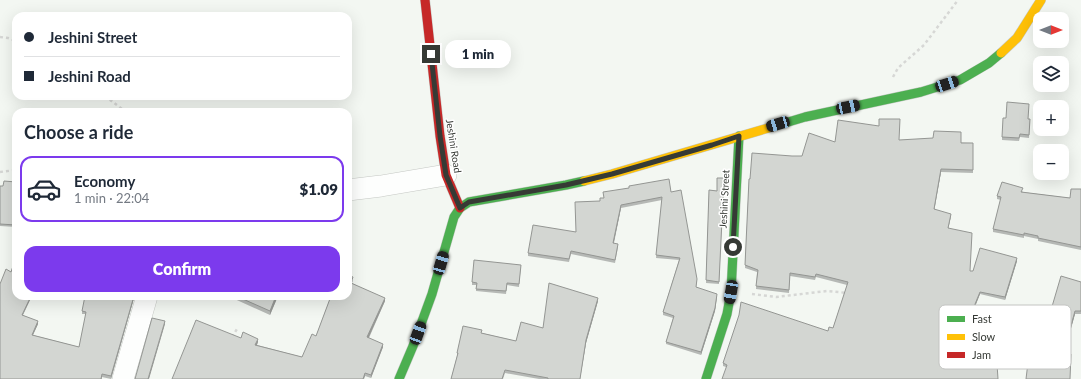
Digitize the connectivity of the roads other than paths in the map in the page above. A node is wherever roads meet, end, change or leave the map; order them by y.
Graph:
1 (425, 0) edge
2 (1040, 0) edge
3 (739, 136) junction
4 (446, 175) junction
5 (352, 190) edge
6 (460, 208) junction
7 (146, 300) edge
8 (123, 379) edge
9 (399, 379) edge
10 (706, 379) edge

1 - 4 street, Jeshini Road
2 - 3 street
3 - 6 street
3 - 10 street, Jeshini Street
4 - 5 street
4 - 6 street, Jeshini Road
6 - 9 street
7 - 8 street

